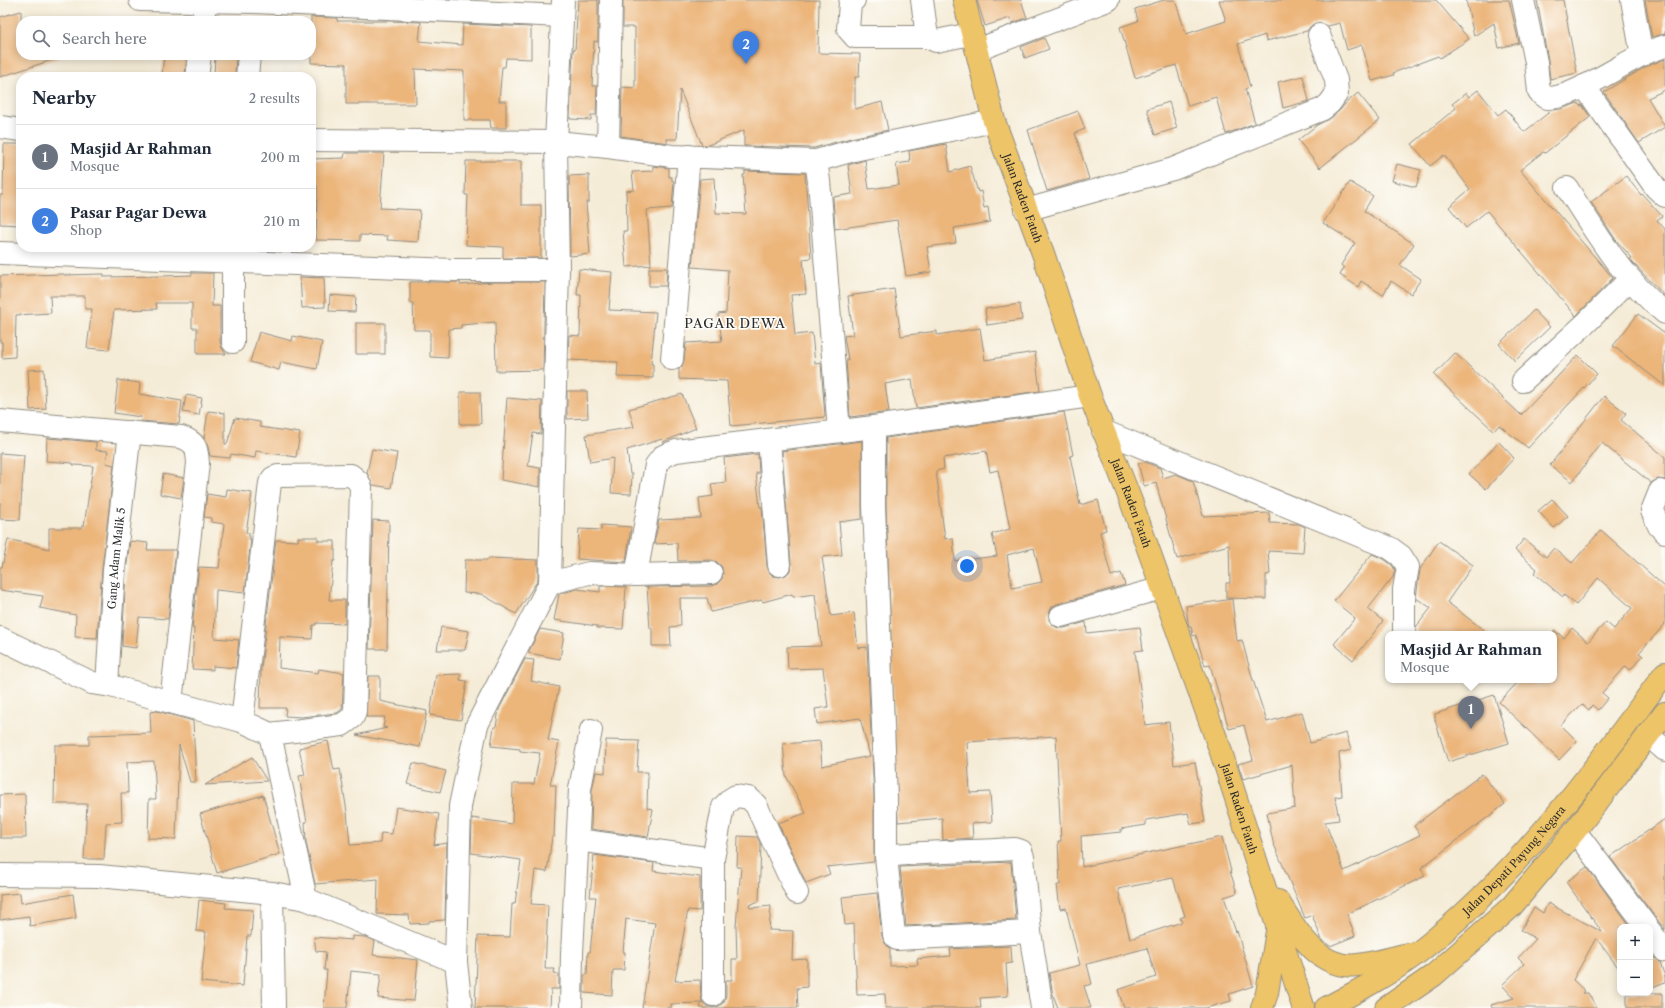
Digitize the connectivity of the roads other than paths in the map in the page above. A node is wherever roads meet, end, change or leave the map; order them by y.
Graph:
1 (140, 0) edge
2 (611, 0) edge
3 (854, 0) edge
4 (922, 0) edge
5 (964, 0) edge
6 (1108, 0) edge
7 (1523, 0) edge
8 (1632, 0) edge
9 (253, 8) edge
10 (562, 8) edge
11 (204, 11) edge
12 (1319, 35) dead end
13 (927, 37) junction
14 (974, 42) junction
15 (1665, 46) edge
16 (1642, 54) junction
17 (199, 60) edge
18 (248, 60) edge
19 (198, 72) edge
20 (247, 72) edge
21 (1584, 86) junction
22 (994, 121) junction
23 (0, 127) edge
24 (16, 129) edge
25 (316, 140) edge
26 (556, 142) junction
27 (608, 147) junction
28 (689, 156) junction
29 (816, 161) junction
30 (1568, 188) dead end
31 (1665, 196) edge
32 (1026, 210) junction
33 (0, 253) edge
34 (233, 254) edge
35 (558, 270) junction
36 (1630, 279) junction
37 (1665, 313) edge
38 (233, 342) dead end
39 (672, 359) dead end
40 (1523, 380) dead end
41 (1090, 396) junction
42 (0, 421) edge
43 (874, 427) junction
44 (839, 431) junction
45 (130, 432) junction
46 (1103, 432) junction
47 (769, 440) junction
48 (1660, 491) dead end
49 (1665, 532) edge
50 (779, 565) dead end
51 (711, 573) dead end
52 (636, 574) junction
53 (550, 583) junction
54 (1162, 588) junction
55 (1061, 616) dead end
56 (1404, 631) edge
57 (0, 638) edge
58 (1665, 673) edge
59 (107, 685) junction
60 (171, 702) junction
61 (1665, 713) edge
62 (242, 721) junction
63 (591, 730) dead end
64 (270, 734) junction
65 (1648, 735) junction
66 (1665, 750) edge
67 (1575, 831) junction
68 (578, 840) junction
69 (886, 856) junction
70 (713, 859) junction
71 (0, 875) edge
72 (1263, 879) junction
73 (272, 893) junction
74 (797, 893) dead end
75 (306, 900) junction
76 (1645, 924) edge
77 (1278, 925) junction
78 (1030, 932) junction
79 (1653, 935) edge
80 (1665, 951) edge
81 (1419, 952) junction
82 (456, 962) junction
83 (1434, 975) junction
84 (713, 995) dead end
85 (1301, 1007) edge
86 (274, 1008) edge
87 (461, 1008) edge
88 (572, 1008) edge
89 (1042, 1008) edge
90 (1262, 1008) edge
91 (1326, 1008) edge
92 (1386, 1008) edge
93 (1409, 1008) edge

1 - 11 street
2 - 27 street
3 - 13 street
4 - 13 street
5 - 14 main road, Jalan Raden Fatah
6 - 14 street
7 - 21 street
8 - 16 street
9 - 10 street
9 - 11 street
10 - 26 street
12 - 32 street
13 - 14 street
14 - 22 main road, Jalan Raden Fatah
15 - 16 street
16 - 21 street
17 - 19 street
18 - 20 street
21 - 31 street
22 - 29 street
22 - 32 main road, Jalan Raden Fatah
23 - 24 street
25 - 26 street
26 - 27 street
26 - 35 street
27 - 28 street
28 - 29 street
28 - 39 street
29 - 44 street
30 - 36 street
32 - 41 main road, Jalan Raden Fatah
33 - 34 street
34 - 35 street
34 - 38 street
35 - 53 street
36 - 37 street
36 - 40 street
41 - 43 street
41 - 46 main road, Jalan Raden Fatah
42 - 45 street
43 - 44 street
43 - 69 street
44 - 47 street
45 - 59 street, Gang Adam Malik 5
45 - 60 street
46 - 54 main road, Jalan Raden Fatah
46 - 56 street
47 - 50 street
47 - 52 street
48 - 49 street
51 - 52 street
52 - 53 street
53 - 82 street
54 - 55 street
54 - 72 main road, Jalan Raden Fatah
57 - 59 street
58 - 81 main road, Jalan Depati Payung Negara
59 - 60 street
60 - 62 street
61 - 65 main road
62 - 64 street
62 - 64 street
63 - 68 street
64 - 75 street
65 - 66 street
65 - 67 main road
67 - 76 street
67 - 83 main road
68 - 70 street
68 - 88 street
69 - 78 street
69 - 78 street
70 - 74 street
70 - 84 street
71 - 73 street
72 - 77 main road, Jalan Raden Fatah
72 - 81 main road
73 - 75 street
73 - 86 street
75 - 82 street
77 - 85 main road, Jalan Raden Fatah
77 - 90 main road
78 - 89 street
79 - 80 street
81 - 91 main road, Jalan Depati Payung Negara
82 - 87 street
83 - 92 main road
83 - 93 main road
85 - 91 main road

